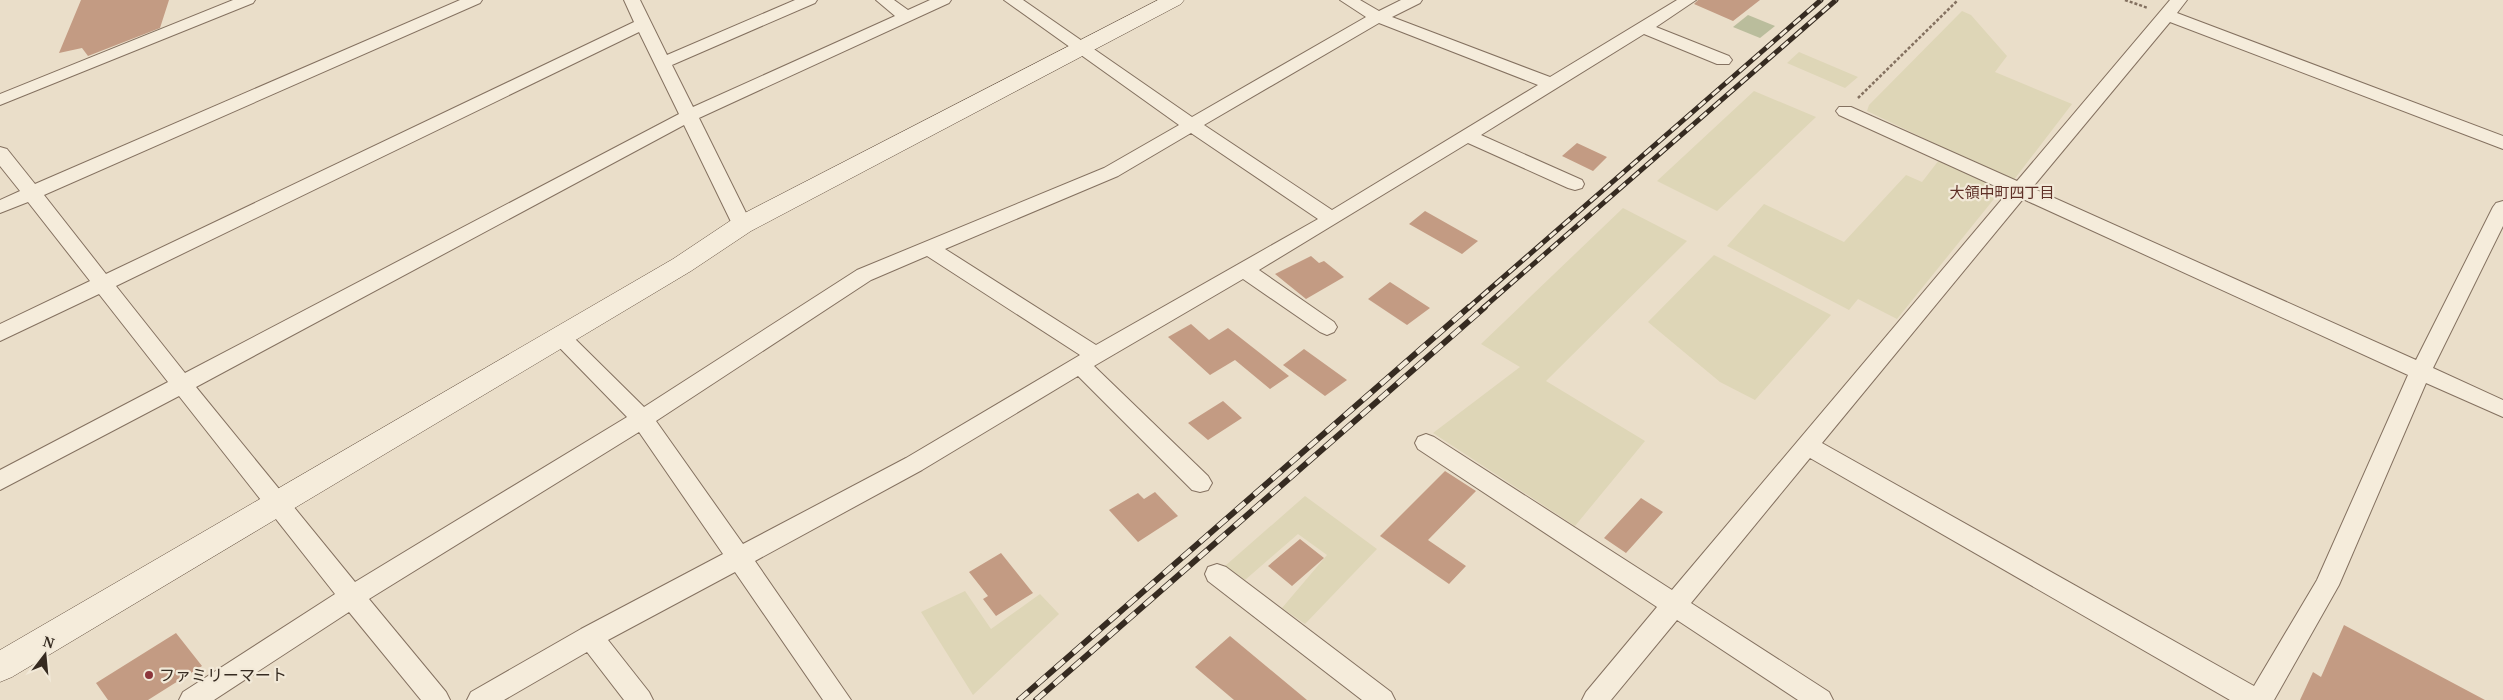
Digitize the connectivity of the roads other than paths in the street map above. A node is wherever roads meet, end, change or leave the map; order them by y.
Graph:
1 (247, 0) edge
2 (474, 0) edge
3 (632, 0) edge
4 (809, 0) edge
5 (884, 0) edge
6 (943, 0) edge
7 (1012, 0) edge
8 (1174, 0) edge
9 (1348, 0) edge
10 (1414, 0) edge
11 (1688, 0) edge
12 (2173, 8) edge
13 (907, 16) junction
14 (1378, 17) junction
15 (643, 24) junction
16 (1643, 28) junction
17 (1082, 48) junction
18 (1723, 60) dead end
19 (662, 63) junction
20 (1552, 84) junction
21 (0, 100) edge
22 (1845, 111) road end
23 (688, 116) junction
24 (1192, 125) junction
25 (1467, 136) junction
26 (2503, 143) edge
27 (0, 154) edge
28 (1575, 184) dead end
29 (2021, 191) junction
30 (30, 194) junction
31 (0, 207) edge
32 (2503, 207) edge
33 (1332, 219) junction
34 (742, 225) junction
35 (929, 248) junction
36 (1244, 270) junction
37 (102, 284) junction
38 (1327, 327) dead end
39 (0, 333) edge
40 (560, 336) junction
41 (1088, 360) junction
42 (2420, 373) junction
43 (182, 385) junction
44 (2503, 409) edge
45 (642, 419) junction
46 (1426, 443) dead end
47 (1808, 446) junction
48 (0, 481) edge
49 (1200, 483) dead end
50 (275, 503) junction
51 (740, 556) junction
52 (1217, 574) dead end
53 (352, 597) junction
54 (1675, 605) junction
55 (590, 637) junction
56 (0, 666) edge
57 (192, 700) edge
58 (437, 700) edge
59 (480, 700) edge
60 (640, 700) edge
61 (838, 700) edge
62 (1382, 700) edge
63 (1595, 700) edge
64 (1820, 700) edge
65 (2254, 700) edge
66 (2260, 700) edge

1 - 21 street
2 - 30 street
3 - 15 street
4 - 19 street
5 - 13 street
6 - 13 street
7 - 17 street
8 - 17 street
9 - 14 street
10 - 14 street
11 - 16 street
12 - 26 street
12 - 29 street
13 - 23 street
14 - 20 street
14 - 24 street
15 - 19 street
15 - 37 street
16 - 18 street
16 - 20 street
17 - 24 street
17 - 34 street
19 - 23 street
20 - 25 street
22 - 29 street
23 - 34 street
23 - 43 street
24 - 33 street
24 - 35 street
25 - 28 street
25 - 33 street
27 - 30 street
29 - 42 street
29 - 47 street
30 - 31 street
30 - 37 street
32 - 42 street
33 - 36 street
34 - 40 street
35 - 41 street
35 - 45 street
36 - 38 street
36 - 41 street
37 - 39 street
37 - 43 street
40 - 45 street
40 - 50 street
41 - 49 street
41 - 51 street
42 - 44 street
42 - 66 street
43 - 48 street
43 - 50 street
45 - 51 street
45 - 53 street
46 - 54 street
47 - 54 street
47 - 65 street
50 - 53 street
50 - 56 street
51 - 55 street
51 - 61 street
52 - 62 street
53 - 57 street
53 - 58 street
54 - 63 street
54 - 64 street
55 - 59 street
55 - 60 street

